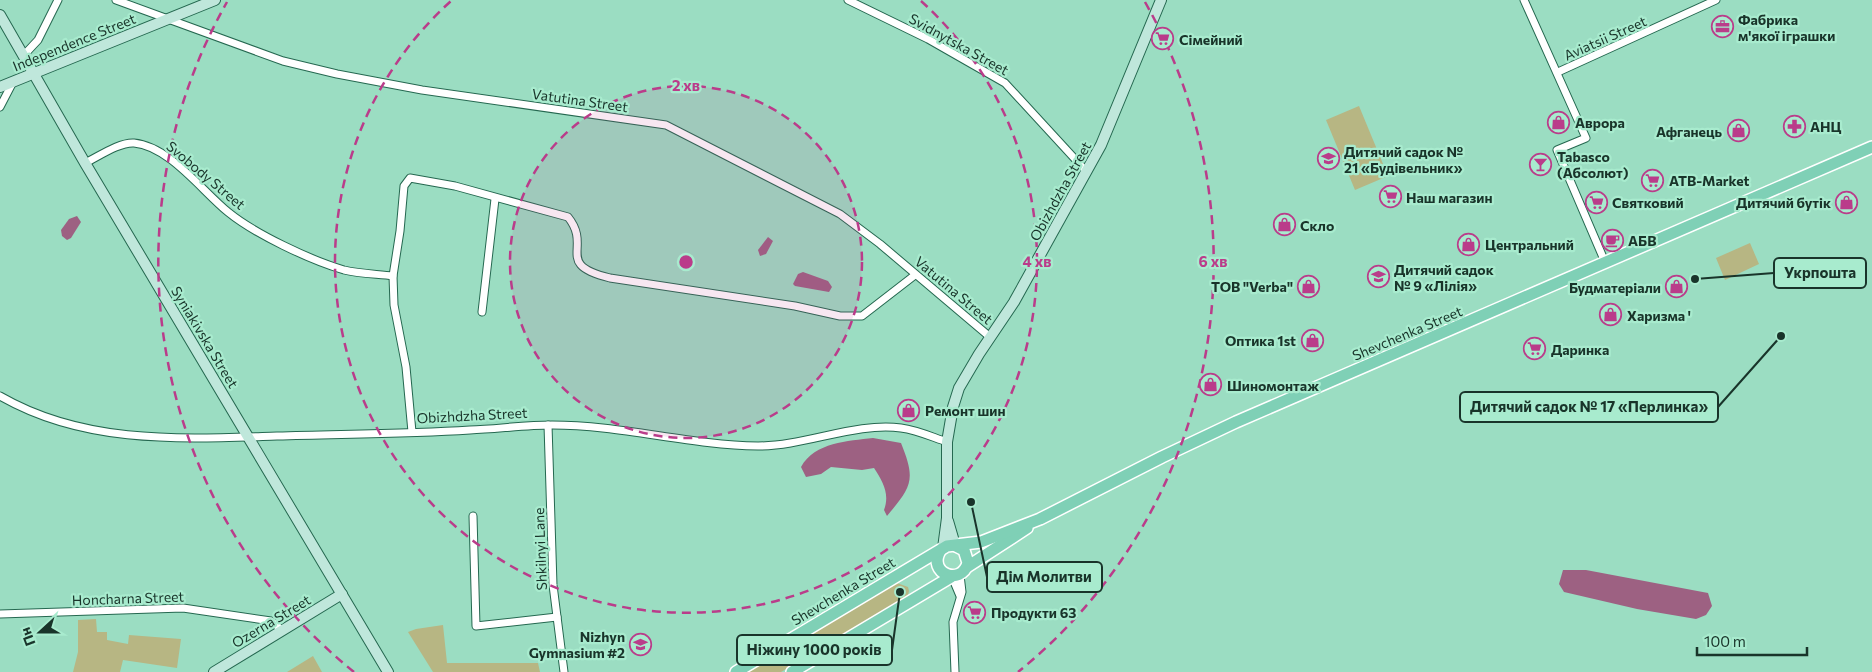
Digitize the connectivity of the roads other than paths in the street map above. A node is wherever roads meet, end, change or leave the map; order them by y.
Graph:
1 (58, 0) edge
2 (116, 0) edge
3 (215, 0) edge
4 (848, 0) edge
5 (1161, 0) edge
6 (1524, 0) edge
7 (1716, 0) edge
8 (0, 15) edge
9 (168, 18) junction
10 (24, 55) junction
11 (1558, 72) junction
12 (35, 74) junction
13 (12, 82) junction
14 (0, 87) edge
15 (0, 107) edge
16 (1872, 146) edge
17 (85, 163) junction
18 (1086, 171) junction
19 (495, 199) junction
20 (1605, 262) junction
21 (915, 275) junction
22 (393, 276) junction
23 (482, 312) dead end
24 (990, 338) junction
25 (0, 396) edge
26 (548, 425) junction
27 (412, 432) junction
28 (249, 437) junction
29 (947, 442) junction
30 (473, 516) dead end
31 (947, 518) junction
32 (1040, 518) junction
33 (956, 546) junction
34 (942, 550) junction
35 (957, 574) junction
36 (342, 594) junction
37 (0, 614) edge
38 (557, 617) junction
39 (282, 630) junction
40 (214, 672) edge
41 (388, 672) edge
42 (564, 672) edge
43 (736, 672) edge
44 (792, 672) edge
45 (955, 672) edge

1 - 10 street
2 - 9 street, Vatutina Street
3 - 9 street, Independence Street
4 - 18 street, Svidnytska Street
5 - 18 street, Obizhdzha Street
6 - 11 street
7 - 11 street, Aviatsii Street
8 - 10 street, Syniakivska Street
9 - 12 street, Independence Street
9 - 21 street, Vatutina Street
10 - 12 street, Syniakivska Street
11 - 20 street
12 - 13 street, Independence Street
12 - 17 street, Syniakivska Street
13 - 14 street, Independence Street
13 - 15 street
16 - 20 main road, Shevchenka Street
17 - 22 street, Svobody Street
17 - 28 street, Syniakivska Street
18 - 24 street, Obizhdzha Street
19 - 21 street
19 - 22 street
19 - 23 street
20 - 32 main road, Shevchenka Street
21 - 24 street, Vatutina Street
22 - 27 street
24 - 29 street, Obizhdzha Street
25 - 28 street, Obizhdzha Street
26 - 27 street, Obizhdzha Street
26 - 29 street, Obizhdzha Street
26 - 38 street, Shkilnyi Lane
27 - 28 street, Obizhdzha Street
28 - 36 street, Syniakivska Street
29 - 31 street, Obizhdzha Street
30 - 38 street
31 - 33 street, Obizhdzha Street
31 - 34 street, Obizhdzha Street
32 - 33 main road, Shevchenka Street
32 - 35 main road, Shevchenka Street
33 - 34 main road
33 - 35 main road
34 - 35 main road
34 - 43 main road, Shevchenka Street
35 - 44 main road, Shevchenka Street
35 - 45 street
36 - 39 street, Ozerna Street
36 - 41 street, Syniakivska Street
37 - 39 street, Honcharna Street
38 - 42 street, Shkilnyi Lane
39 - 40 street, Ozerna Street

